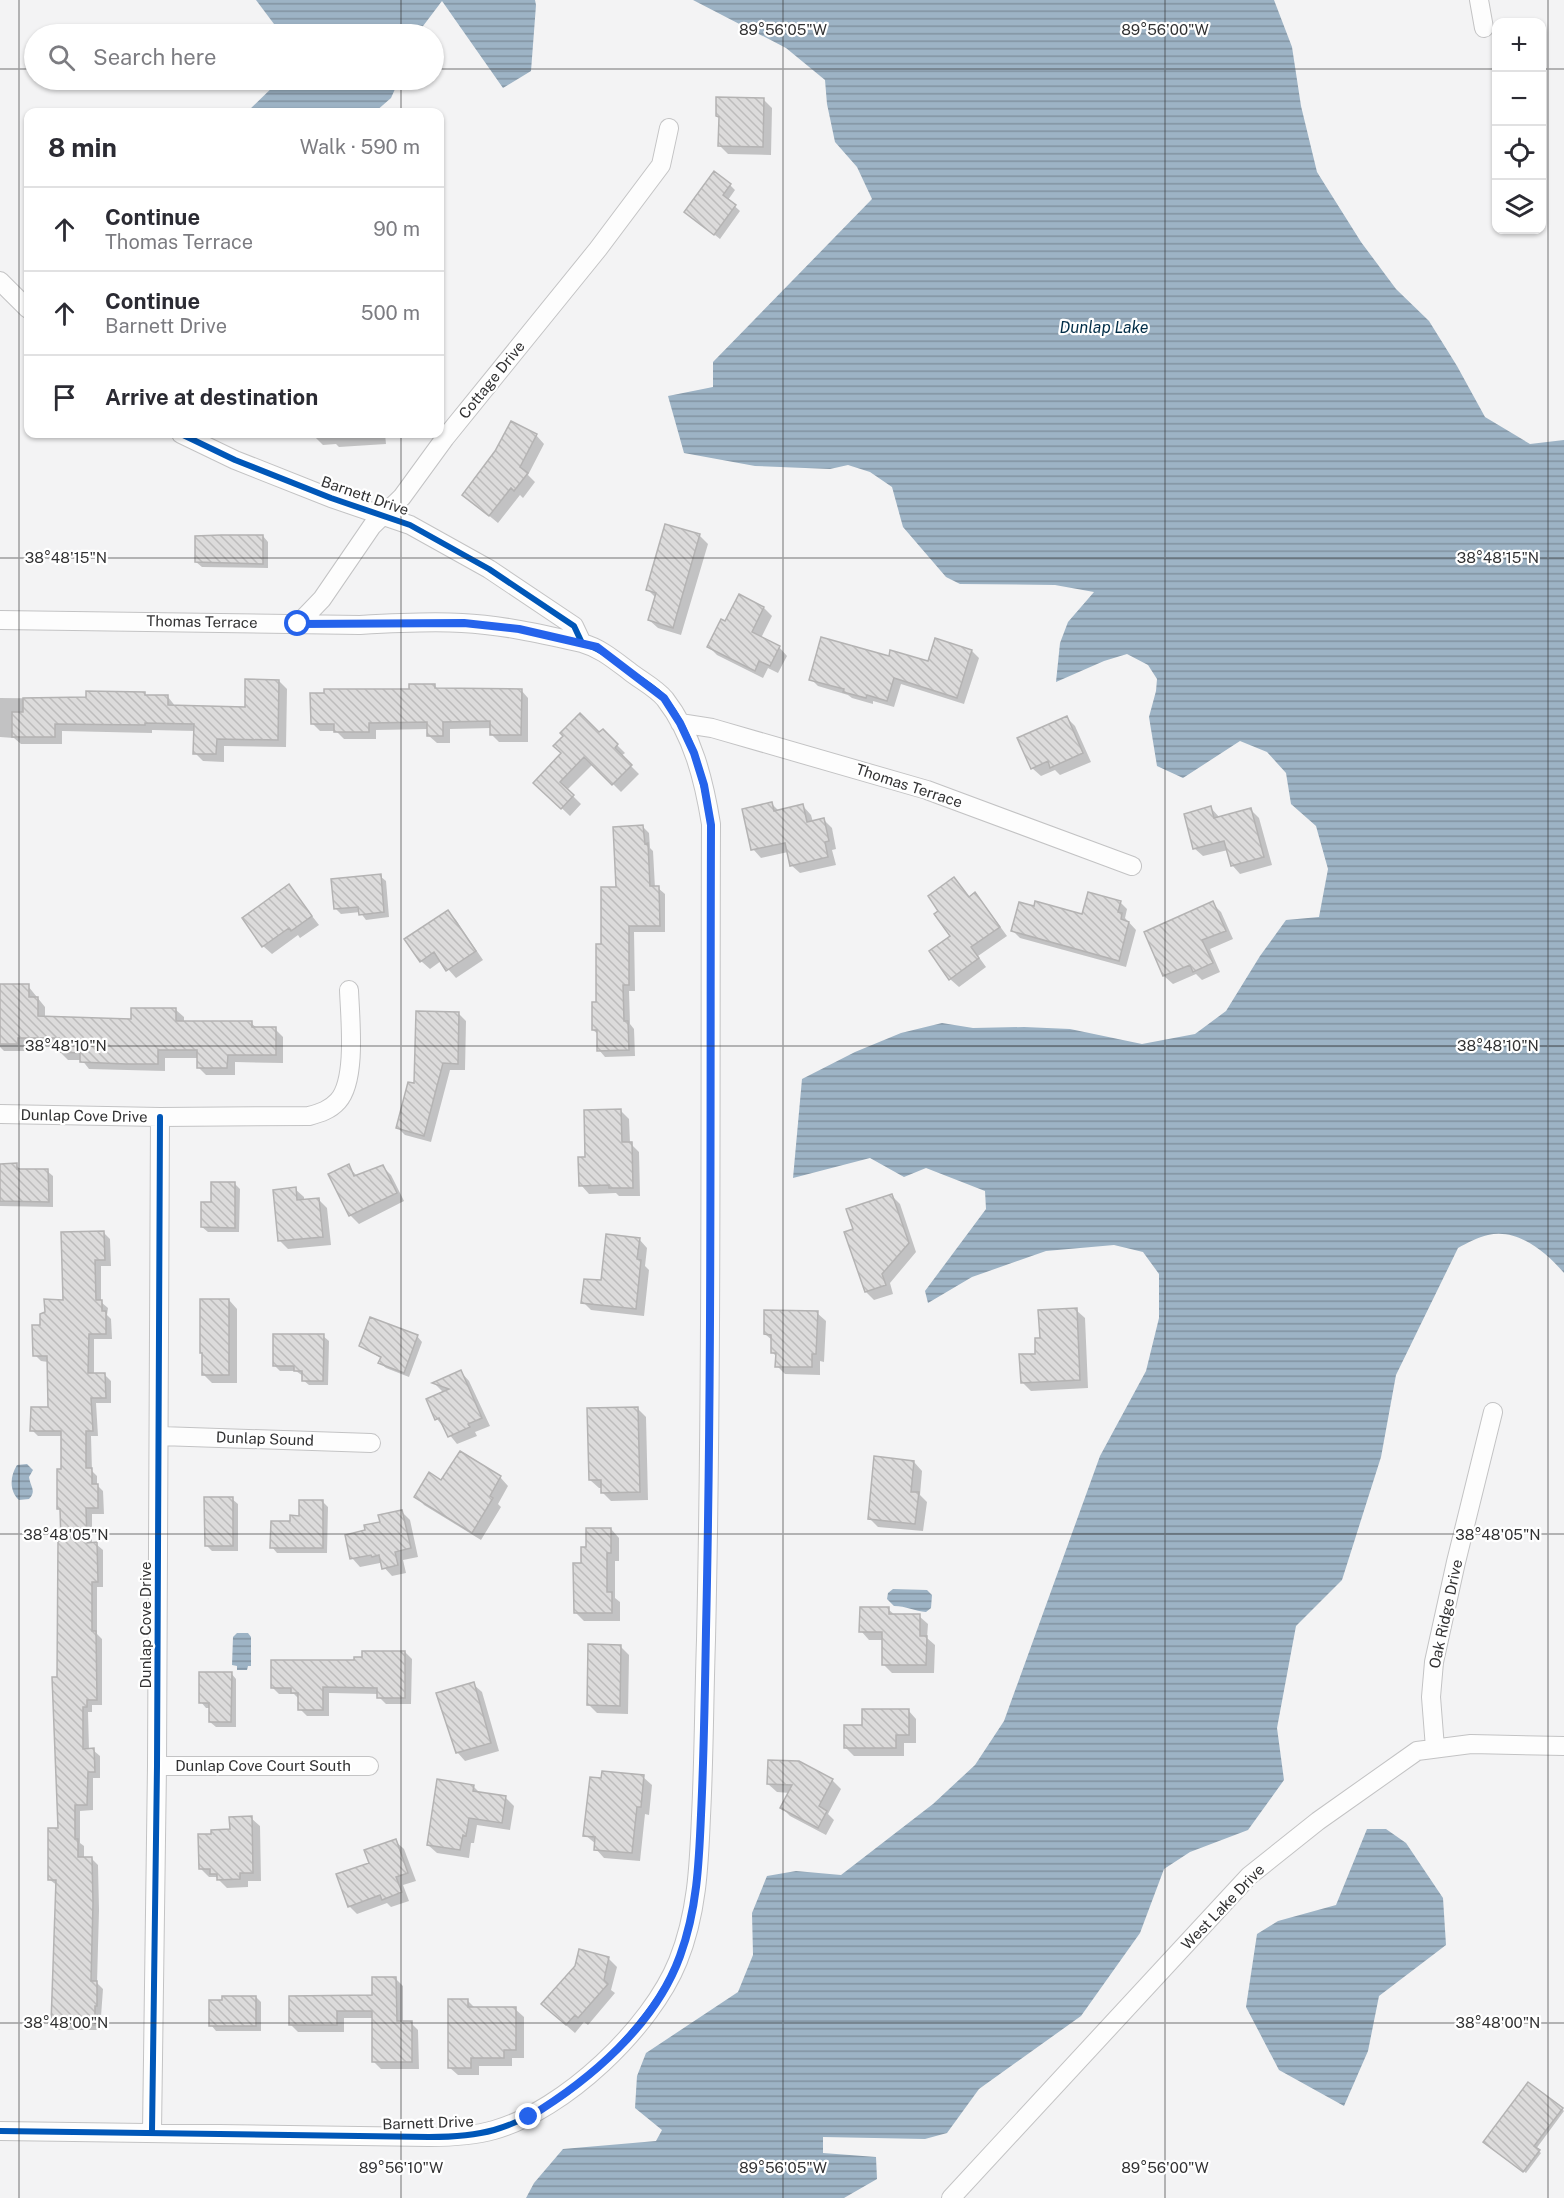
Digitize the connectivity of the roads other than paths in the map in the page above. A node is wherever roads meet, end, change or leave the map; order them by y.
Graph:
1 (1479, 0) edge
2 (1484, 27) dead end
3 (669, 128) dead end
4 (0, 280) edge
5 (24, 305) edge
6 (189, 438) edge
7 (383, 516) junction
8 (0, 620) edge
9 (298, 624) junction
10 (582, 643) junction
11 (680, 723) junction
12 (1132, 866) dead end
13 (349, 990) dead end
14 (0, 1114) edge
15 (160, 1117) junction
16 (1493, 1412) dead end
17 (159, 1436) junction
18 (370, 1443) dead end
19 (1564, 1746) edge
20 (1435, 1748) junction
21 (157, 1766) junction
22 (369, 1766) dead end
23 (0, 2131) edge
24 (152, 2132) junction
25 (951, 2198) edge

1 - 2 street
3 - 7 street, Cottage Drive
4 - 5 street
6 - 7 street, Barnett Drive
7 - 9 street, Cottage Drive
7 - 10 street, Barnett Drive
8 - 9 street, Thomas Terrace
9 - 10 street, Thomas Terrace
10 - 11 street, Barnett Drive
11 - 12 street, Thomas Terrace
11 - 24 street, Barnett Drive
13 - 15 street
14 - 15 street, Dunlap Cove Drive
15 - 17 street, Dunlap Cove Drive
16 - 20 street, Oak Ridge Drive
17 - 18 street, Dunlap Sound
17 - 21 street, Dunlap Cove Drive
19 - 20 street, West Lake Drive
20 - 25 street, West Lake Drive
21 - 22 street, Dunlap Cove Court South
21 - 24 street, Dunlap Cove Drive
23 - 24 street, Barnett Drive

